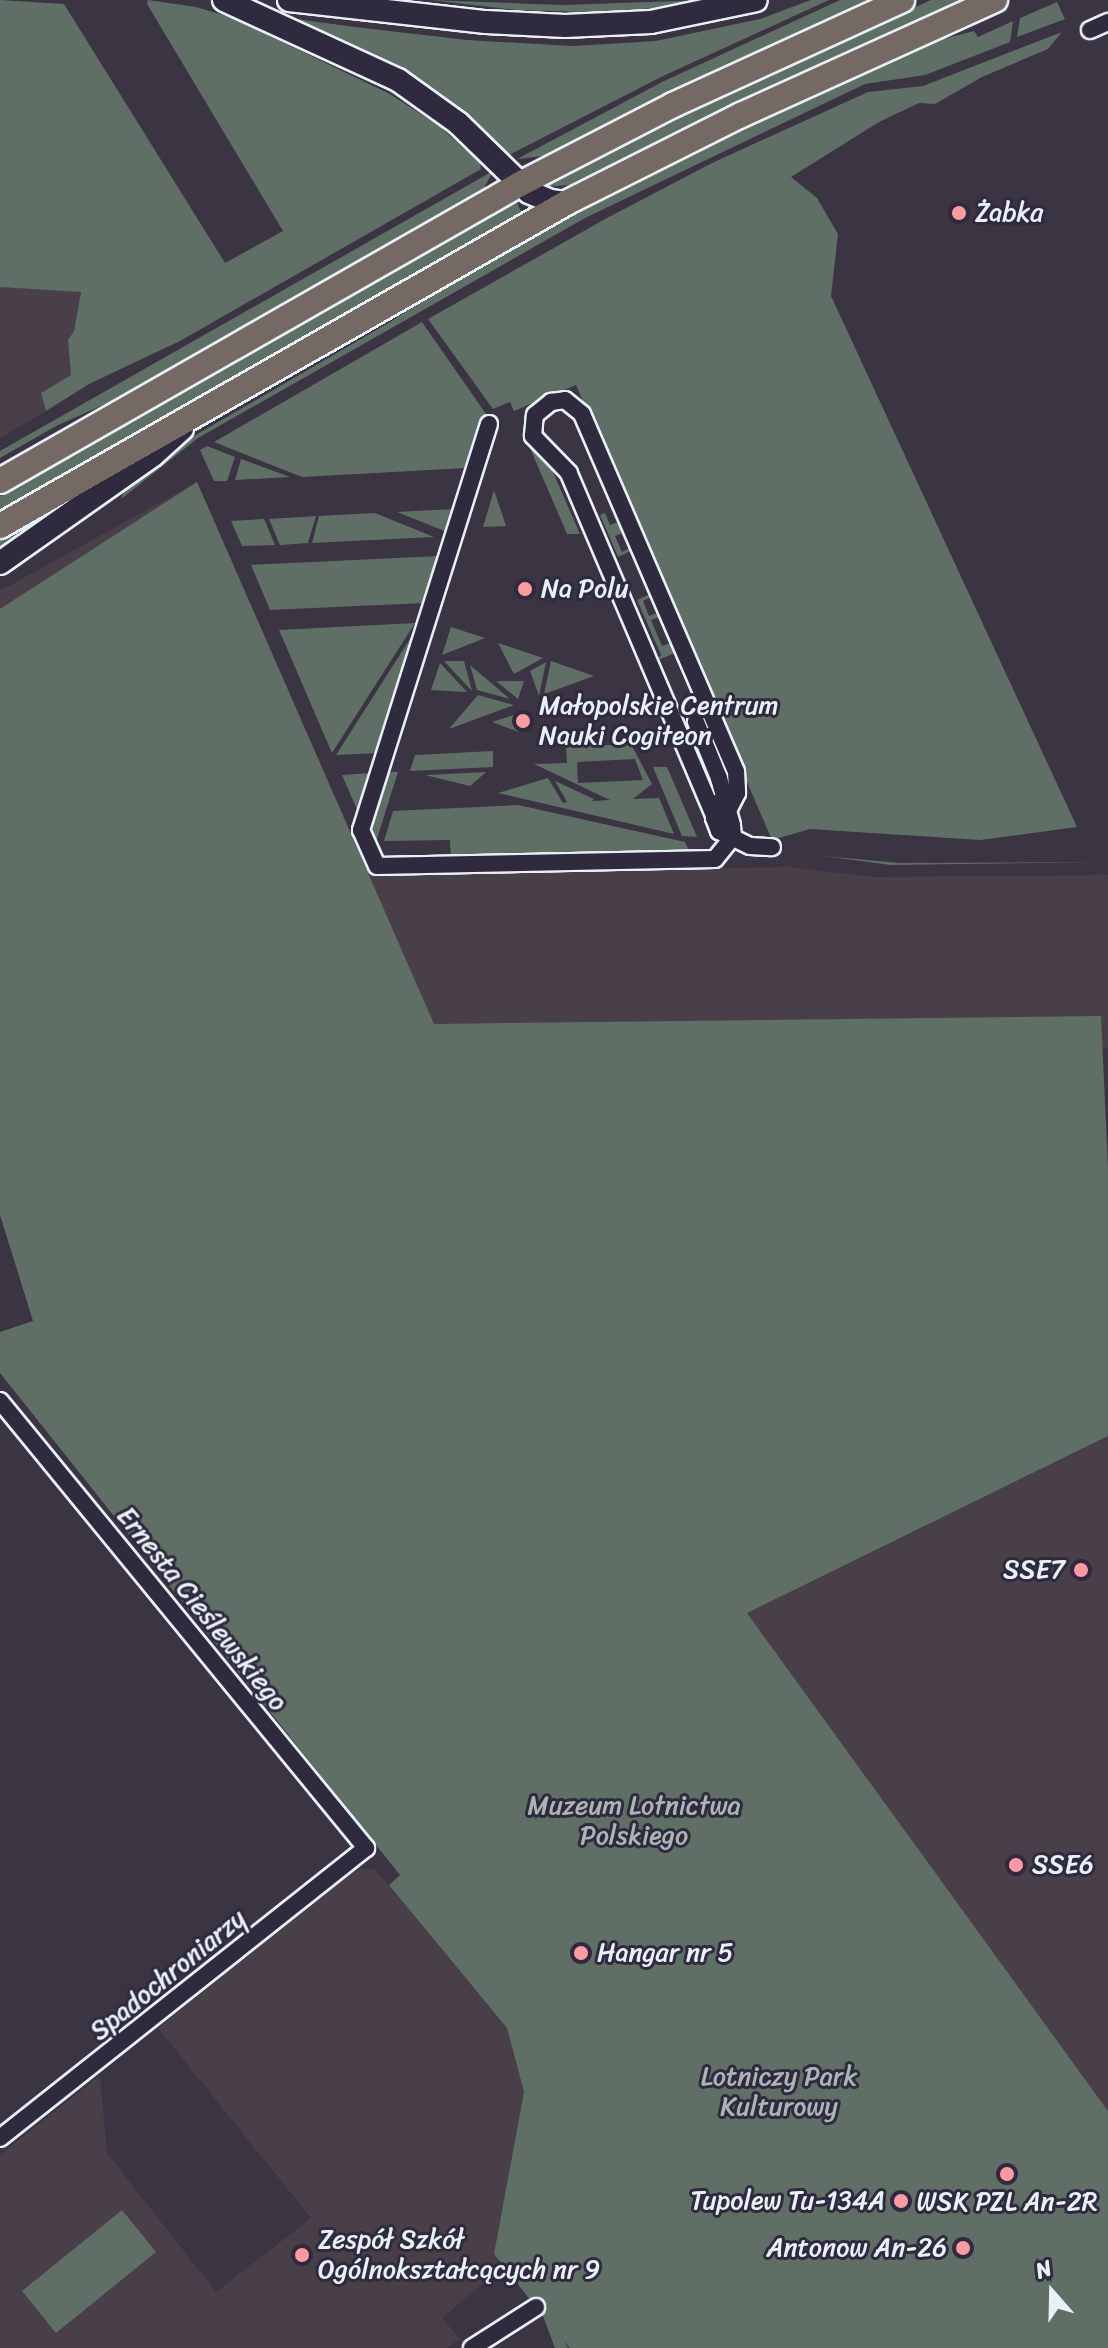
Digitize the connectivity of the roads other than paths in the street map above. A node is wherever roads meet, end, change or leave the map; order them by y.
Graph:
1 (224, 0) edge
2 (289, 0) edge
3 (756, 0) edge
4 (902, 0) edge
5 (995, 0) edge
6 (265, 9) edge
7 (1108, 22) edge
8 (1090, 30) dead end
9 (520, 184) junction
10 (566, 203) junction
11 (207, 407) junction
12 (489, 424) dead end
13 (0, 481) edge
14 (0, 526) edge
15 (0, 563) edge
16 (696, 722) dead end
17 (720, 812) junction
18 (733, 837) junction
19 (772, 847) dead end
20 (0, 1401) edge
21 (366, 1848) joint
22 (0, 2138) edge
23 (536, 2307) dead end
24 (472, 2348) edge

1 - 6 street
2 - 3 street
4 - 9 main road
5 - 10 main road
6 - 9 street
7 - 8 street
9 - 10 street
9 - 13 main road
10 - 11 main road
11 - 14 main road
11 - 15 street
12 - 18 street
16 - 17 street
17 - 17 street
17 - 18 street
18 - 19 street
20 - 21 street, Ernesta Cieślewskiego
21 - 22 street, Spadochroniarzy
23 - 24 street

